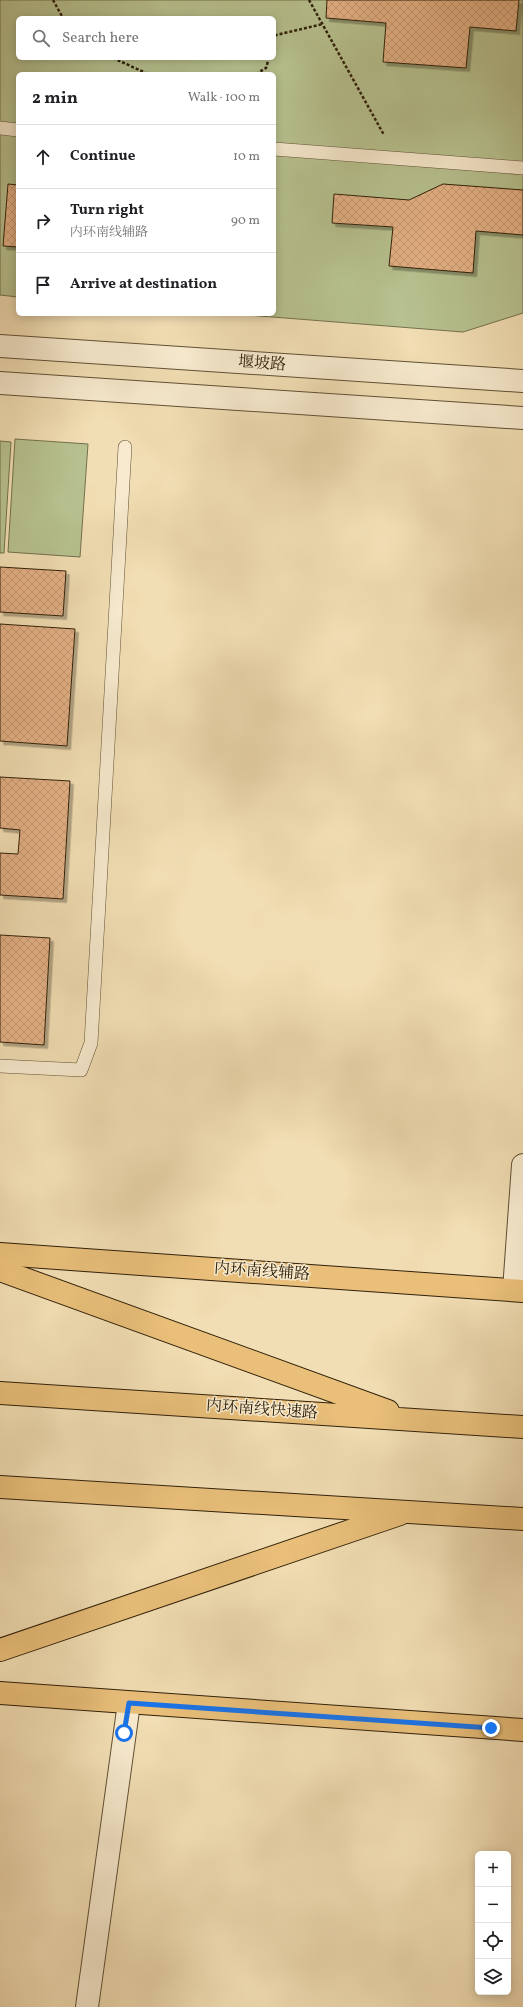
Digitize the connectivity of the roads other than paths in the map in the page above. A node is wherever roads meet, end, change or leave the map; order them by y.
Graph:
1 (0, 128) edge
2 (16, 130) edge
3 (276, 149) edge
4 (523, 168) edge
5 (0, 346) edge
6 (523, 381) edge
7 (0, 383) edge
8 (523, 418) edge
9 (125, 448) dead end
10 (0, 1066) edge
11 (523, 1165) edge
12 (0, 1254) edge
13 (0, 1270) edge
14 (519, 1290) edge
15 (0, 1393) edge
16 (411, 1420) junction
17 (523, 1427) edge
18 (0, 1486) edge
19 (410, 1511) junction
20 (523, 1519) edge
21 (0, 1650) edge
22 (0, 1693) edge
23 (129, 1703) junction
24 (523, 1730) edge
25 (87, 2007) edge

1 - 2 lane
3 - 4 lane
5 - 6 street, 堰坡路
7 - 8 street
9 - 10 lane
11 - 14 street
12 - 14 main road, 内环南线辅路
13 - 16 main road
15 - 16 main road, 内环南线快速路
16 - 17 main road, 内环南线快速路
18 - 19 main road
19 - 20 main road
19 - 21 main road
22 - 23 main road
23 - 24 main road
23 - 25 street

